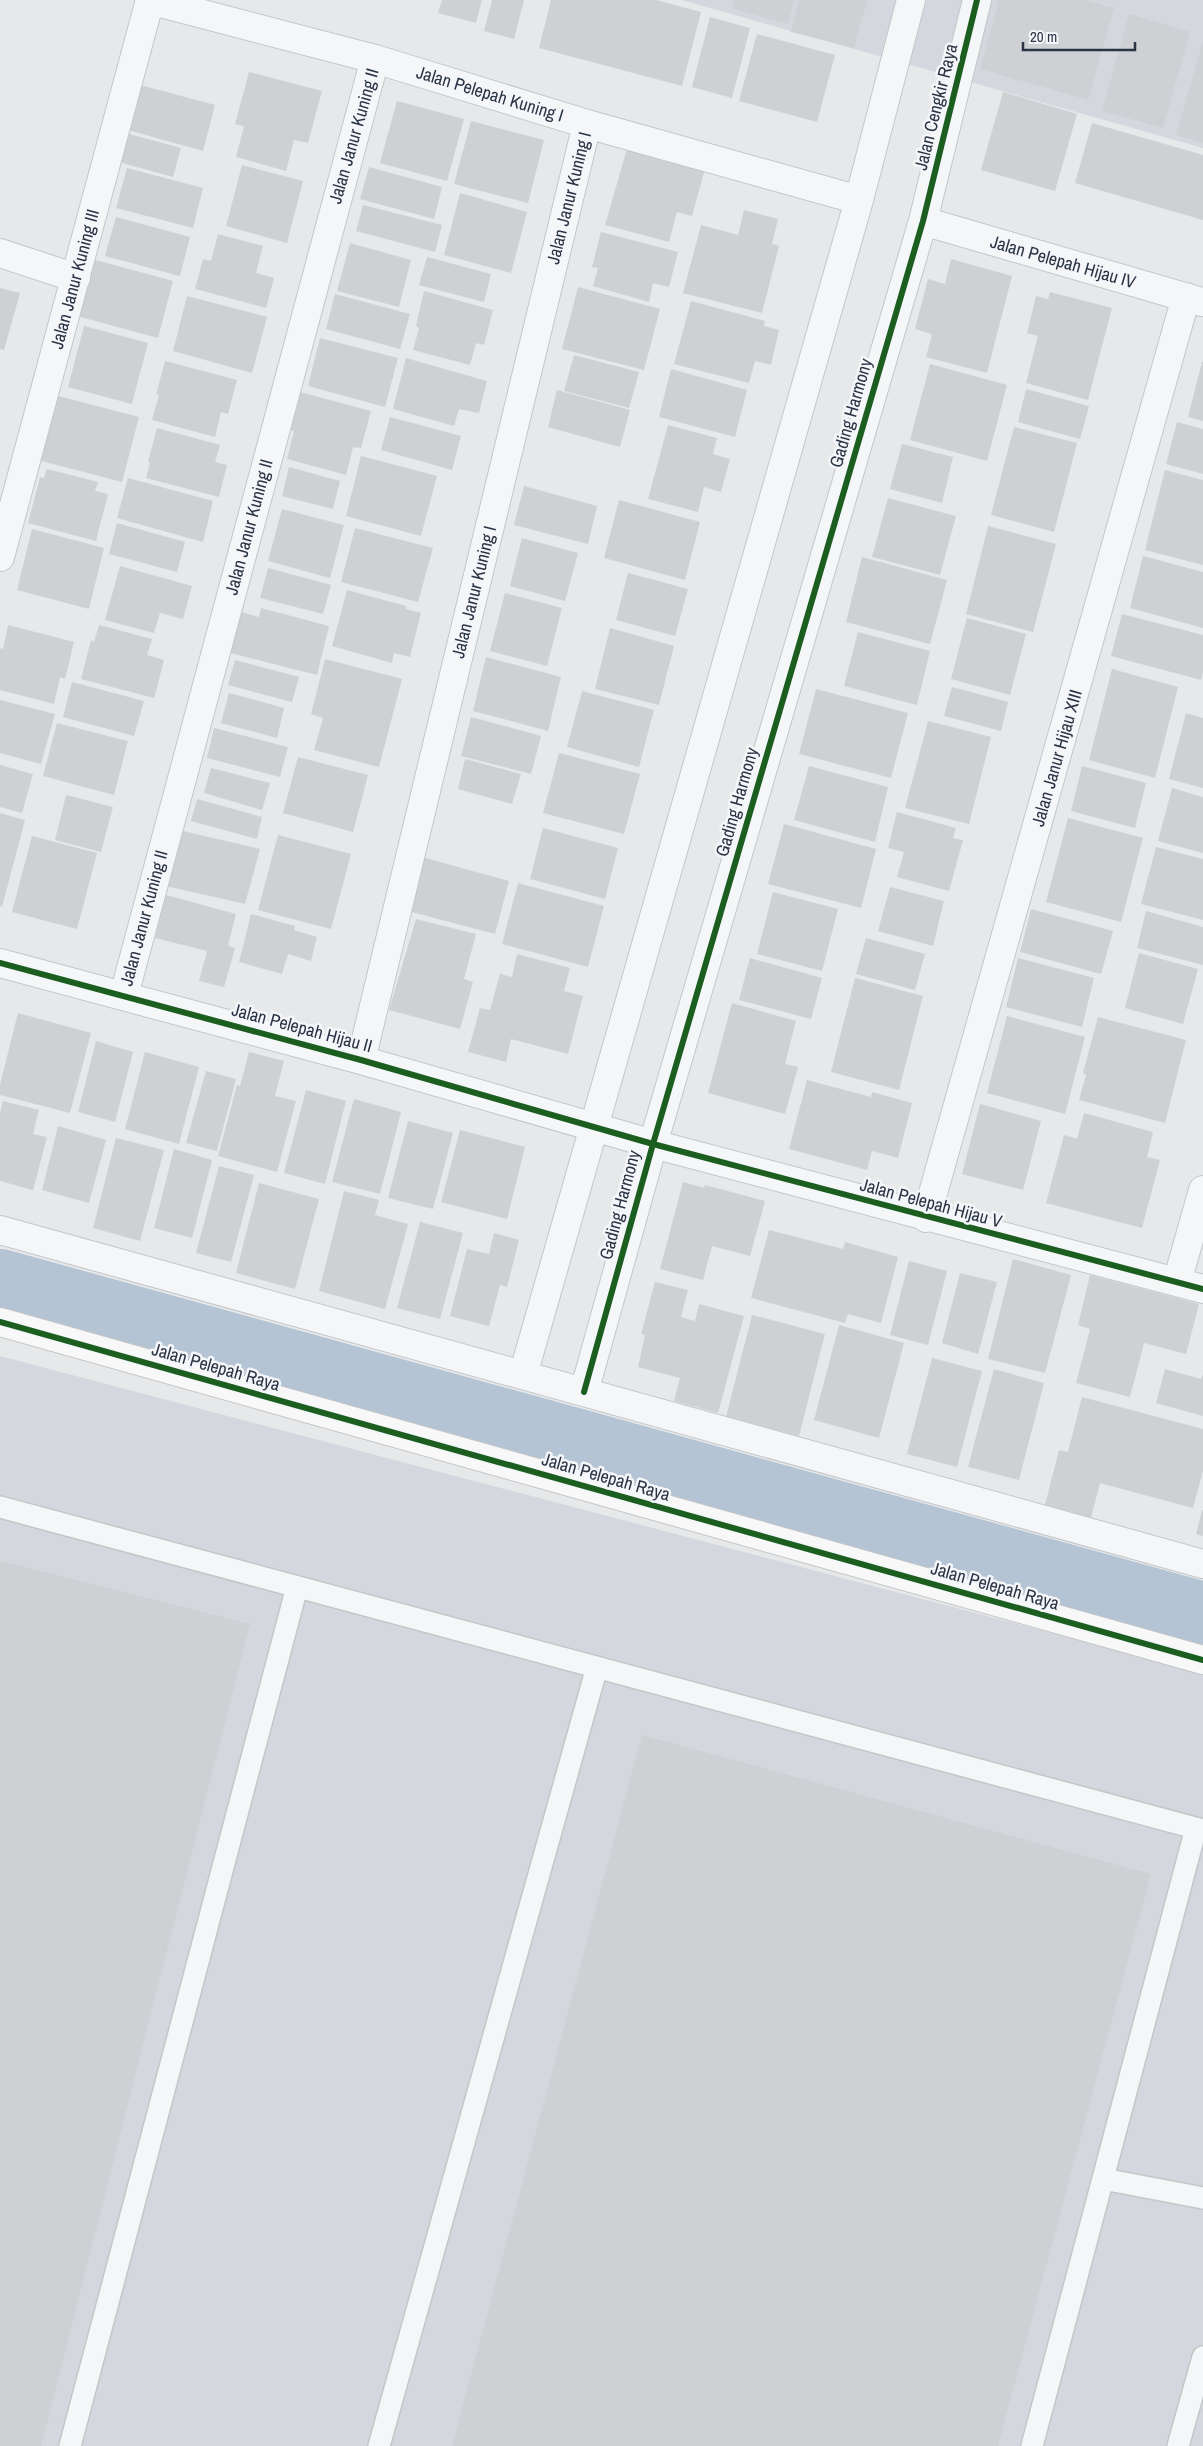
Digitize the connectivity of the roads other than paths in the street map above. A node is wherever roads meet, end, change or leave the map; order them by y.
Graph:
1 (150, 0) edge
2 (911, 0) edge
3 (977, 0) edge
4 (375, 59) junction
5 (587, 124) junction
6 (859, 200) junction
7 (923, 221) junction
8 (0, 253) edge
9 (76, 278) junction
10 (1194, 300) edge
11 (0, 557) edge
12 (0, 963) edge
13 (124, 995) junction
14 (361, 1060) junction
15 (594, 1126) junction
16 (653, 1144) junction
17 (1203, 1190) edge
18 (926, 1218) junction
19 (0, 1230) edge
20 (1177, 1282) junction
21 (1203, 1289) edge
22 (0, 1322) edge
23 (523, 1375) junction
24 (584, 1392) junction
25 (0, 1507) edge
26 (1203, 1564) edge
27 (297, 1587) junction
28 (1203, 1660) edge
29 (597, 1667) junction
30 (1199, 1829) edge
31 (1103, 2178) junction
32 (1203, 2198) edge
33 (1203, 2357) edge
34 (70, 2446) edge
35 (379, 2446) edge
36 (1032, 2446) edge
37 (1178, 2446) edge

1 - 4 street, Jalan Pelepah Kuning I
1 - 9 street, Jalan Janur Kuning III
2 - 6 street
3 - 7 street, Jalan Cengkir Raya
4 - 5 street, Jalan Pelepah Kuning I
4 - 13 street, Jalan Janur Kuning II
5 - 6 street, Jalan Pelepah Kuning I
5 - 14 street, Jalan Janur Kuning I
6 - 15 street
7 - 10 street, Jalan Pelepah Hijau IV
7 - 16 street, Gading Harmony
8 - 9 street
9 - 11 street, Jalan Janur Kuning III
10 - 18 street, Jalan Janur Hijau XIII
12 - 13 street, Jalan Pelepah Hijau II
13 - 14 street, Jalan Pelepah Hijau II
14 - 15 street, Jalan Pelepah Hijau II
15 - 16 street, Jalan Pelepah Hijau II
15 - 23 street
16 - 18 street, Jalan Pelepah Hijau V
16 - 24 street, Gading Harmony
17 - 20 street
18 - 20 street, Jalan Pelepah Hijau V
19 - 23 street
20 - 21 street, Jalan Pelepah Hijau V
22 - 28 street, Jalan Pelepah Raya
23 - 24 street
24 - 26 street
25 - 27 lane
27 - 29 lane
27 - 34 lane
29 - 30 lane
29 - 35 lane
30 - 31 lane
31 - 32 lane
31 - 36 lane
33 - 37 lane

